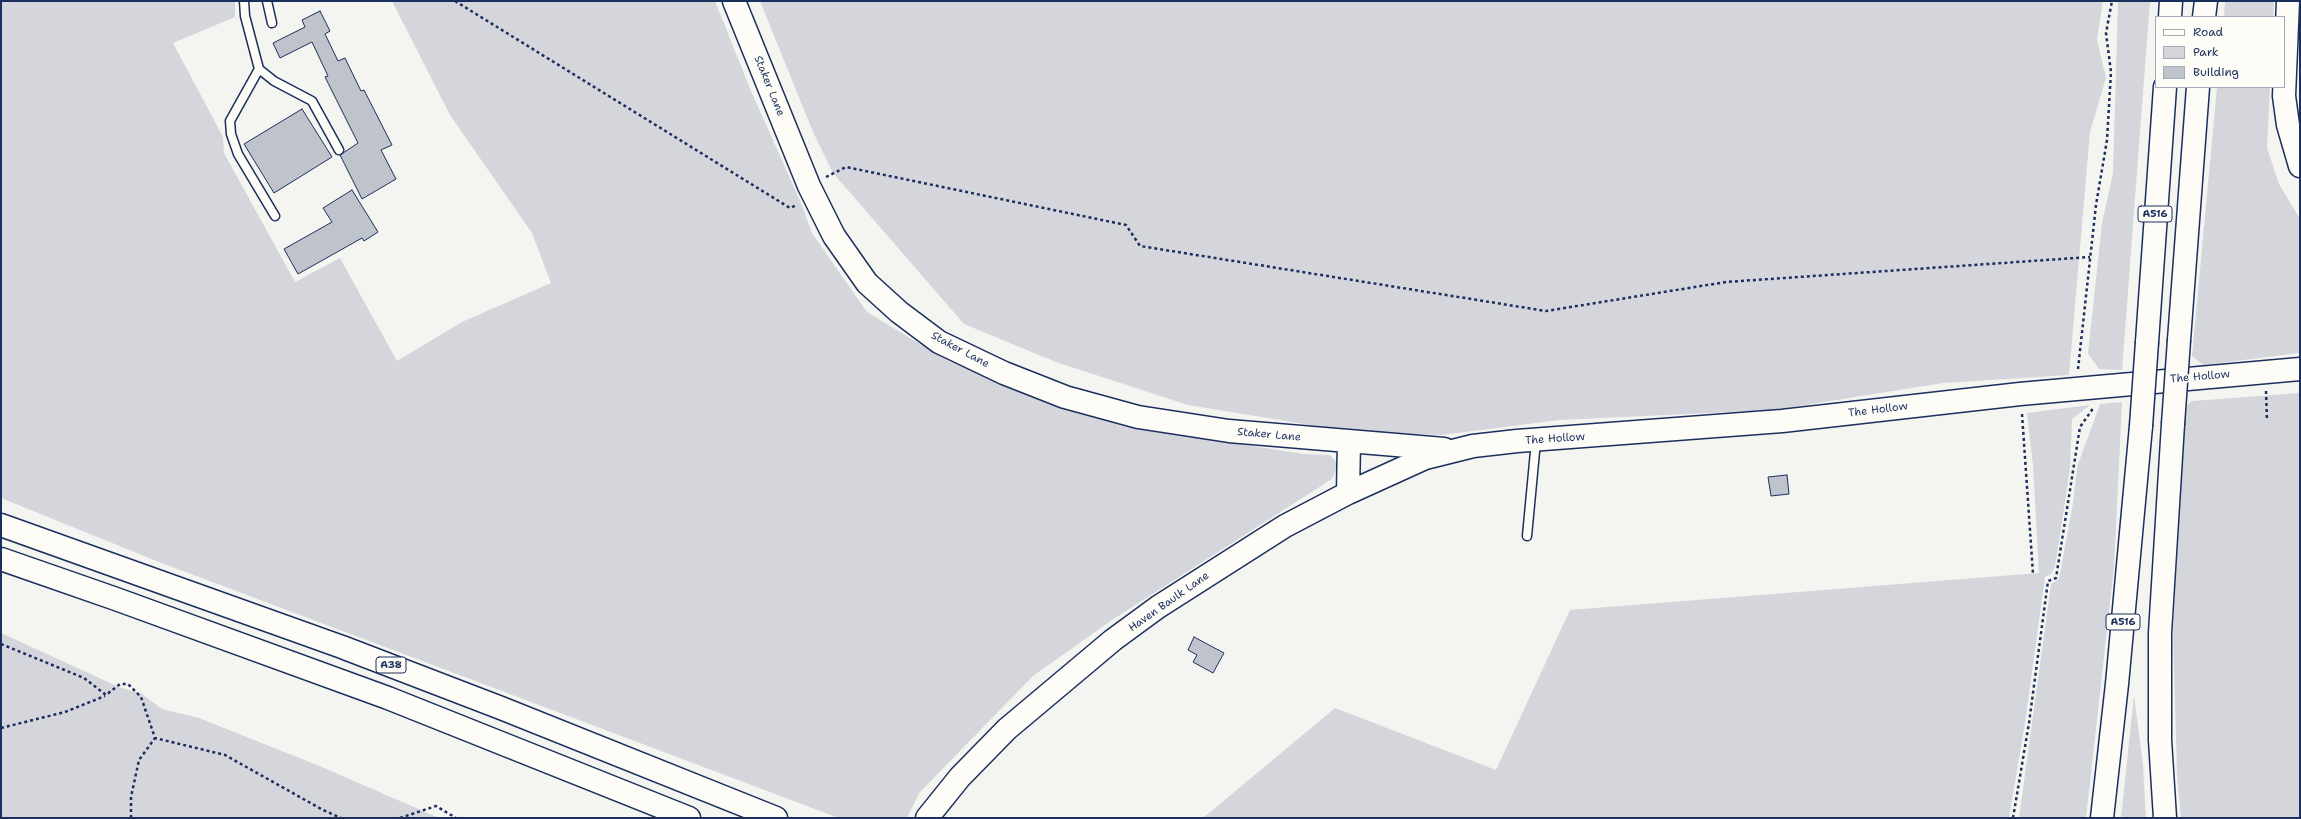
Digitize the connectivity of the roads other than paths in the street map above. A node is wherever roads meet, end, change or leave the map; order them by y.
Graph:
1 (244, 1) edge
2 (267, 1) edge
3 (734, 1) edge
4 (2171, 1) edge
5 (2206, 1) edge
6 (2288, 1) edge
7 (2170, 16) edge
8 (2204, 16) edge
9 (272, 23) dead end
10 (259, 69) junction
11 (2285, 72) edge
12 (2165, 88) edge
13 (2198, 88) edge
14 (2284, 88) edge
15 (339, 150) dead end
16 (2300, 166) edge
17 (275, 216) dead end
18 (2300, 368) edge
19 (1536, 440) junction
20 (1349, 441) junction
21 (1455, 450) junction
22 (1348, 492) junction
23 (1, 525) edge
24 (1527, 536) dead end
25 (1, 559) edge
26 (690, 818) edge
27 (776, 818) edge
28 (927, 818) edge
29 (2102, 818) edge
30 (2165, 818) edge

1 - 10 lane
2 - 9 lane
3 - 20 main road, Staker Lane
4 - 7 main road
5 - 8 main road
6 - 11 main road
10 - 15 lane
10 - 17 lane
12 - 29 main road, A516, bridge
13 - 30 main road, A516, bridge
14 - 16 main road
18 - 19 main road, The Hollow
19 - 21 main road, The Hollow
19 - 24 lane
20 - 21 main road, Staker Lane
20 - 22 main road
21 - 22 main road, Haven Baulk Lane
22 - 28 main road, Haven Baulk Lane
23 - 27 main road, A38
25 - 26 main road

